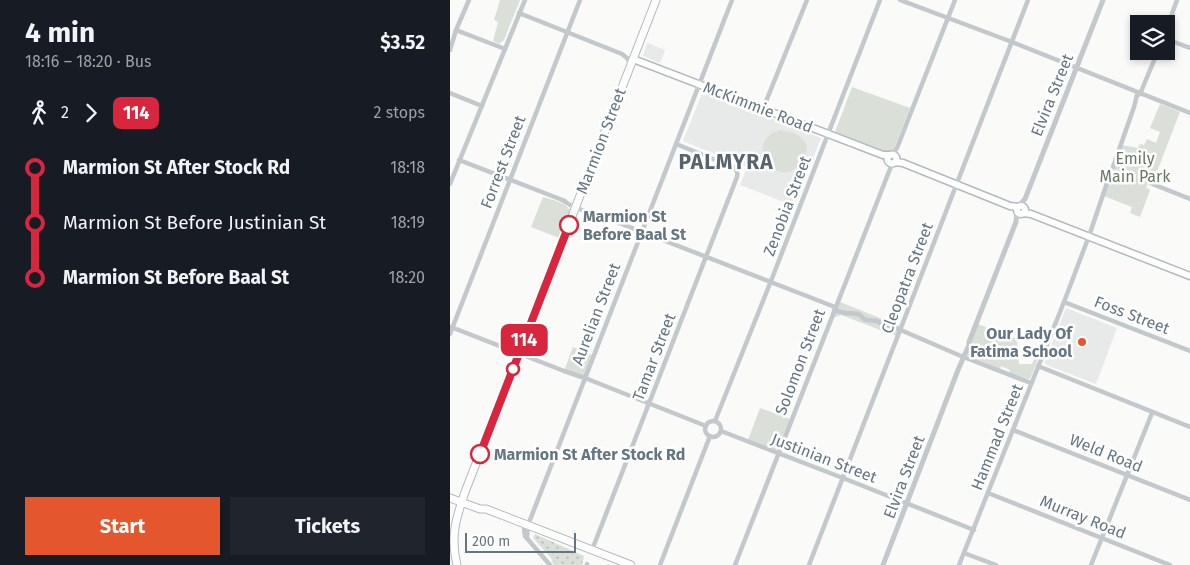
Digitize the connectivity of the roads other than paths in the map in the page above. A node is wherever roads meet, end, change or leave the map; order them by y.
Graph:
1 (469, 0) edge
2 (525, 0) edge
3 (580, 0) edge
4 (658, 0) edge
5 (732, 0) edge
6 (807, 0) edge
7 (880, 0) edge
8 (900, 0) edge
9 (955, 0) edge
10 (1028, 0) edge
11 (1103, 0) edge
12 (1177, 0) edge
13 (519, 14) junction
14 (1172, 15) edge
15 (948, 18) junction
16 (456, 30) junction
17 (567, 33) junction
18 (1012, 42) junction
19 (1175, 42) edge
20 (1190, 48) edge
21 (505, 49) junction
22 (450, 50) edge
23 (622, 54) junction
24 (634, 59) junction
25 (1154, 60) edge
26 (1076, 68) junction
27 (699, 84) junction
28 (450, 93) edge
29 (1140, 94) junction
30 (482, 106) junction
31 (764, 109) junction
32 (1190, 113) edge
33 (828, 134) junction
34 (676, 144) junction
35 (459, 160) junction
36 (891, 160) junction
37 (1113, 167) dead end
38 (1109, 177) dead end
39 (510, 180) junction
40 (1150, 183) dead end
41 (450, 184) edge
42 (957, 185) junction
43 (1190, 199) edge
44 (577, 207) junction
45 (1021, 210) junction
46 (642, 231) junction
47 (1089, 236) junction
48 (706, 257) junction
49 (1190, 276) edge
50 (771, 282) junction
51 (1064, 302) junction
52 (834, 308) junction
53 (451, 327) edge
54 (900, 330) junction
55 (450, 334) edge
56 (1190, 351) edge
57 (520, 354) junction
58 (963, 357) junction
59 (1038, 366) junction
60 (585, 378) junction
61 (1031, 383) junction
62 (650, 404) junction
63 (1152, 412) junction
64 (715, 421) junction
65 (706, 426) junction
66 (1190, 428) edge
67 (1013, 430) junction
68 (721, 431) junction
69 (710, 436) junction
70 (779, 454) junction
71 (1127, 475) junction
72 (844, 478) junction
73 (450, 493) edge
74 (988, 493) junction
75 (450, 498) edge
76 (1190, 500) edge
77 (464, 501) junction
78 (907, 503) junction
79 (528, 525) junction
80 (974, 530) junction
81 (1102, 538) junction
82 (592, 550) junction
83 (964, 553) junction
84 (459, 565) edge
85 (550, 565) edge
86 (631, 565) edge
87 (660, 565) edge
88 (735, 565) edge
89 (809, 565) edge
90 (883, 565) edge
91 (959, 565) edge
92 (996, 565) edge
93 (1091, 565) edge
94 (1170, 565) edge

1 - 16 street
2 - 13 street
3 - 17 street, Forrest Street
4 - 24 main road, Marmion Street
5 - 27 street, Aurelian Street
6 - 31 street
7 - 33 street, Zenobia Street
8 - 15 street
9 - 15 street, Solomon Street
10 - 18 street, Cleopatra Street
11 - 26 street, Elvira Street
12 - 14 street
13 - 17 street, McKimmie Road
13 - 21 street
15 - 18 street
15 - 36 street, Solomon Street
16 - 21 street
16 - 22 street
17 - 23 street, McKimmie Road
17 - 39 street, Forrest Street
18 - 26 street
18 - 42 street, Cleopatra Street
19 - 20 street
21 - 30 street
23 - 24 street, McKimmie Road
23 - 24 street, McKimmie Road
24 - 27 main road, McKimmie Road
24 - 44 main road, Marmion Street
25 - 29 street
26 - 29 street
26 - 45 street, Elvira Street
27 - 31 main road, McKimmie Road
27 - 34 street, Aurelian Street
28 - 30 street
29 - 32 street
29 - 37 street
30 - 35 street
31 - 33 main road, McKimmie Road
33 - 36 main road, McKimmie Road
33 - 50 street, Zenobia Street
34 - 46 street, Aurelian Street
34 - 48 street, Tamar Street
35 - 39 street
35 - 41 street
36 - 42 main road, McKimmie Road
36 - 52 street, Solomon Street
38 - 47 street, Hammad Street
39 - 44 street
39 - 53 street, Forrest Street
40 - 43 street
42 - 45 main road, McKimmie Road
42 - 54 street, Cleopatra Street
44 - 46 street
44 - 57 main road, Marmion Street
45 - 47 main road
45 - 58 street, Elvira Street
46 - 48 street
46 - 60 street, Aurelian Street
47 - 49 main road
47 - 51 street, Hammad Street
48 - 50 street
48 - 62 street, Tamar Street
50 - 52 street
50 - 64 street, Zenobia Street
51 - 56 street, Foss Street
51 - 59 street, Hammad Street
52 - 54 street
52 - 70 street, Solomon Street
53 - 55 street, Forrest Street
53 - 57 street
54 - 58 street
54 - 72 street, Cleopatra Street
57 - 60 street
57 - 77 main road, Marmion Street
58 - 61 street
58 - 78 street, Elvira Street
59 - 61 street, Hammad Street
59 - 63 street
60 - 62 street
60 - 79 street, Aurelian Street
61 - 67 street, Hammad Street
62 - 65 street
62 - 82 street, Tamar Street
63 - 66 street
63 - 71 street
64 - 65 street
64 - 68 street
65 - 69 street
67 - 71 street, Weld Road
67 - 74 street, Hammad Street
68 - 69 street
68 - 70 street, Justinian Street
69 - 87 street
70 - 72 street, Justinian Street
70 - 88 street, Solomon Street
71 - 76 street, Weld Road
71 - 81 street
72 - 78 street, Justinian Street
72 - 89 street, Cleopatra Street
73 - 77 main road
74 - 80 street, Hammad Street
74 - 81 street, Murray Road
75 - 77 main road
77 - 79 main road
77 - 84 main road, Marmion Street
78 - 80 street, Justinian Street
78 - 90 street, Elvira Street
79 - 82 main road
79 - 85 street, Aurelian Street
80 - 83 street, Hammad Street
81 - 93 street
81 - 94 street, Murray Road
82 - 86 main road
83 - 91 street, Hammad Street
83 - 92 street

